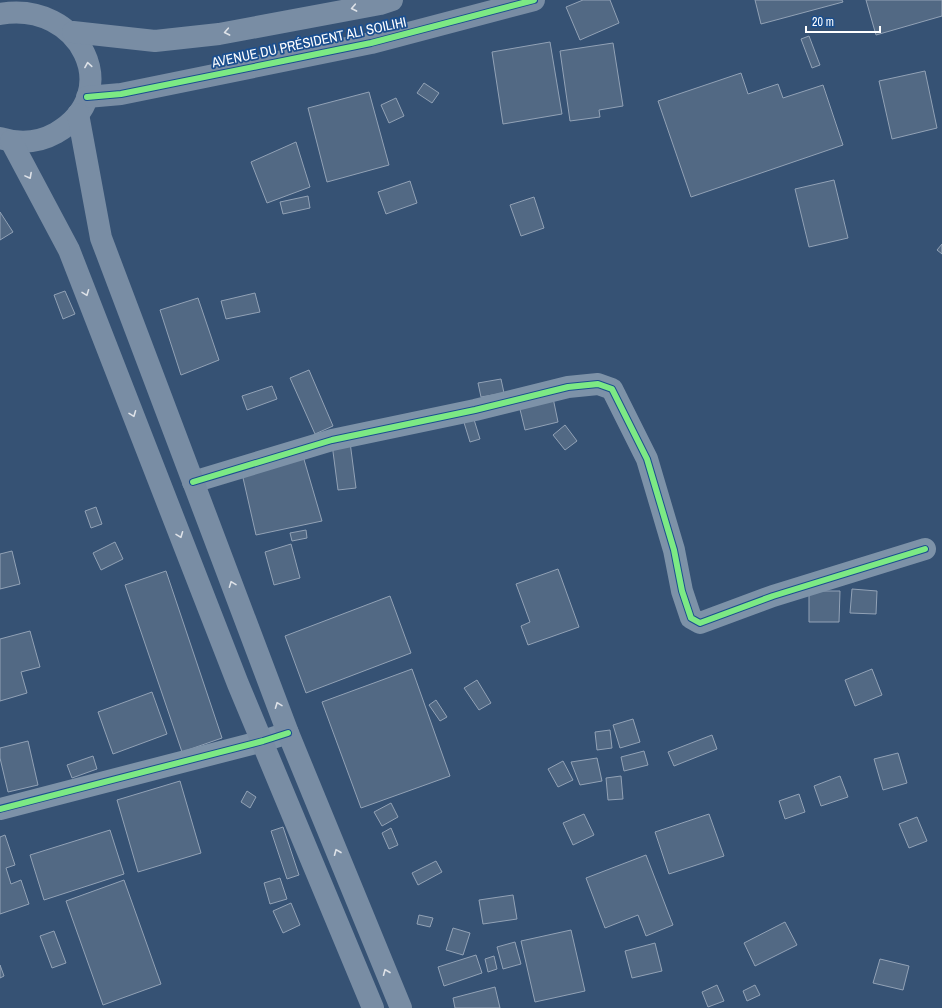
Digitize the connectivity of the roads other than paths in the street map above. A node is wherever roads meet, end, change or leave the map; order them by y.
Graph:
1 (392, 0) edge
2 (534, 0) edge
3 (31, 5) edge
4 (0, 14) edge
5 (73, 32) junction
6 (82, 106) junction
7 (6, 139) edge
8 (193, 482) junction
9 (925, 549) dead end
10 (288, 733) junction
11 (263, 742) junction
12 (0, 809) edge
13 (373, 1008) edge
14 (401, 1008) edge

1 -> 5 main road, AVENUE DU PRÉSIDENT ALI SOILIHI
2 - 6 main road, AVENUE DU PRÉSIDENT ALI SOILIHI
3 - 4 main road
3 - 5 main road
6 -> 5 main road
6 - 7 main road
6 - 8 main road
7 -> 11 main road
8 - 9 street
10 -> 8 main road
10 - 11 street
14 -> 10 main road
11 - 12 street
11 - 13 main road

